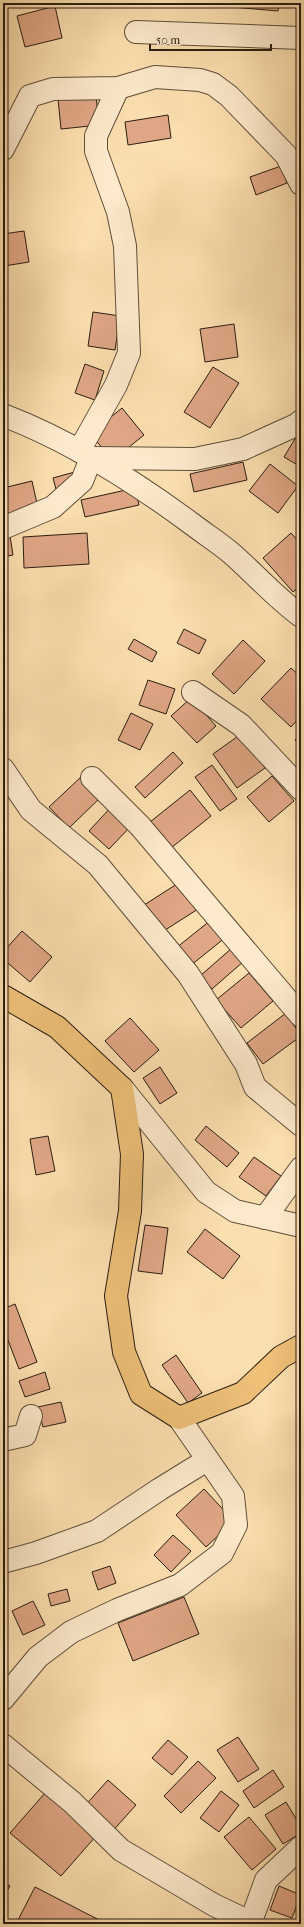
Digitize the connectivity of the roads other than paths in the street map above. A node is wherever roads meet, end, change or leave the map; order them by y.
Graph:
1 (136, 32) dead end
2 (301, 38) edge
3 (118, 88) junction
4 (3, 149) edge
5 (301, 184) edge
6 (3, 415) edge
7 (299, 425) edge
8 (85, 454) junction
9 (3, 528) edge
10 (301, 616) edge
11 (193, 692) dead end
12 (3, 769) edge
13 (92, 778) dead end
14 (301, 789) edge
15 (3, 996) edge
16 (301, 1016) edge
17 (122, 1088) junction
18 (301, 1124) edge
19 (301, 1168) edge
20 (265, 1218) junction
21 (301, 1226) edge
22 (301, 1346) edge
23 (31, 1416) dead end
24 (179, 1418) junction
25 (3, 1440) edge
26 (207, 1460) junction
27 (3, 1562) edge
28 (3, 1699) edge
29 (3, 1745) edge
30 (301, 1847) edge
31 (252, 1923) edge

1 - 2 street
3 - 4 street
3 - 5 street
3 - 8 street
6 - 8 street
7 - 8 street
8 - 9 street
8 - 10 street
11 - 14 street
12 - 18 street
13 - 16 street
15 - 17 main road
17 - 20 street
17 - 24 main road
19 - 20 street
20 - 21 street
22 - 24 main road
23 - 25 street
24 - 26 street
26 - 27 street
26 - 28 street
29 - 31 street
30 - 31 street

